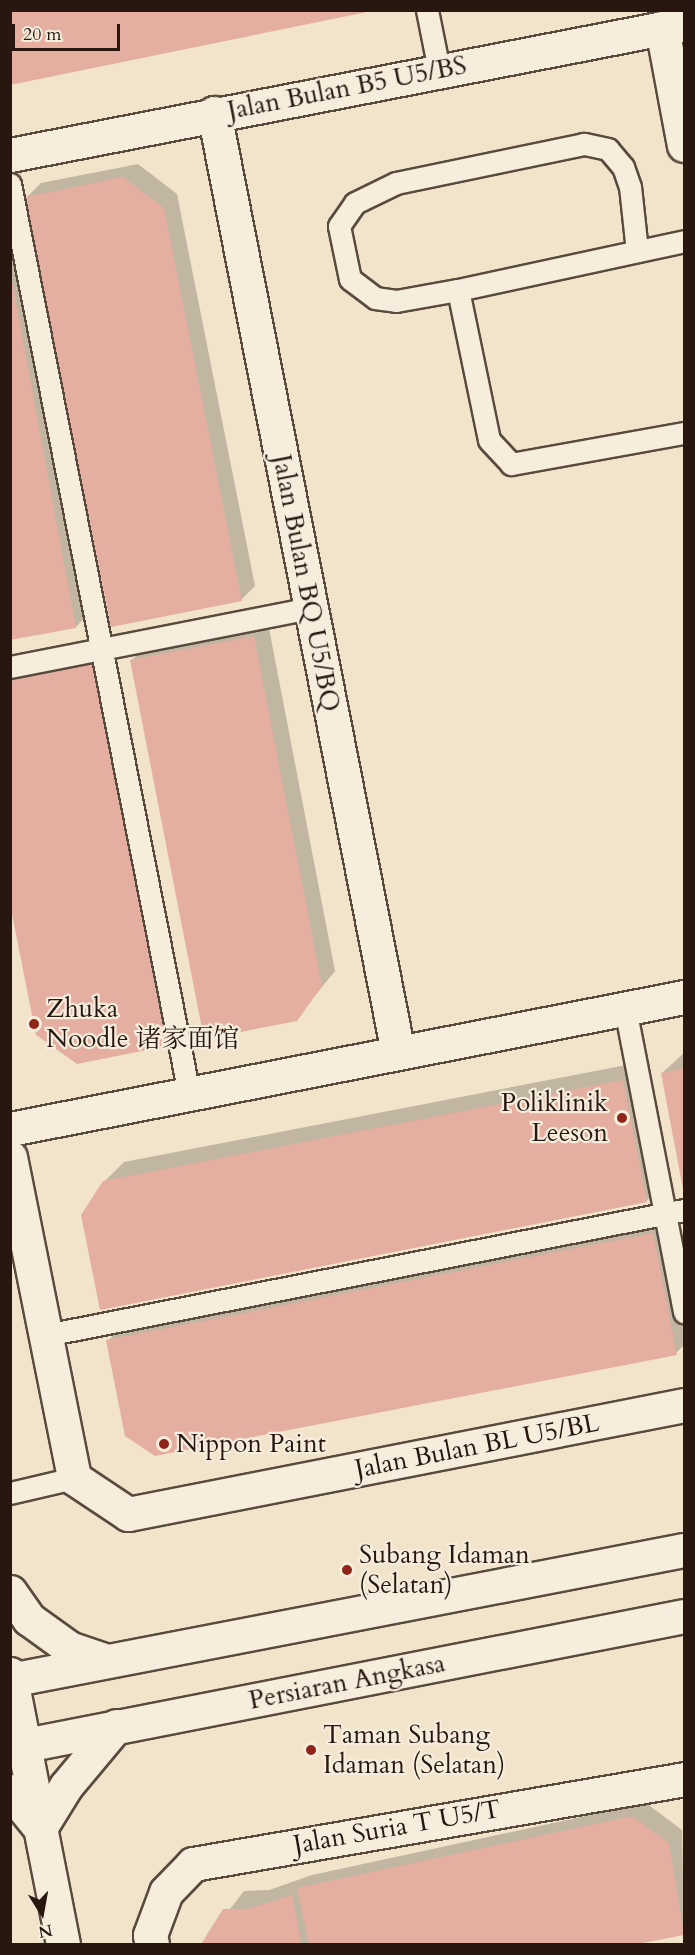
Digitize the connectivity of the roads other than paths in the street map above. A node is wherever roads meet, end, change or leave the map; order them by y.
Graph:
1 (427, 10) edge
2 (673, 26) edge
3 (439, 70) junction
4 (214, 113) junction
5 (684, 145) edge
6 (10, 155) edge
7 (10, 184) edge
8 (684, 241) edge
9 (637, 251) junction
10 (458, 290) junction
11 (684, 433) edge
12 (310, 608) junction
13 (101, 649) junction
14 (10, 667) edge
15 (684, 997) edge
16 (625, 1008) junction
17 (398, 1053) junction
18 (189, 1094) junction
19 (10, 1129) edge
20 (10, 1157) edge
21 (675, 1212) edge
22 (684, 1312) edge
23 (46, 1335) junction
24 (684, 1405) edge
25 (74, 1478) junction
26 (10, 1493) edge
27 (684, 1550) edge
28 (10, 1592) edge
29 (684, 1616) edge
30 (106, 1660) junction
31 (11, 1678) edge
32 (116, 1726) junction
33 (17, 1747) edge
34 (684, 1779) edge
35 (10, 1791) edge
36 (40, 1828) junction
37 (151, 1940) edge
38 (63, 1944) edge

1 - 3 lane
2 - 3 street, Jalan Bulan B5 U5/BS
2 - 5 street
3 - 4 street, Jalan Bulan B5 U5/BS
4 - 6 street, Jalan Bulan B5 U5/BS
4 - 12 street, Jalan Bulan BQ U5/BQ
7 - 13 lane
8 - 9 lane
9 - 10 lane
9 - 10 lane
10 - 11 lane
12 - 13 lane
12 - 17 street, Jalan Bulan BQ U5/BQ
13 - 14 lane
13 - 18 lane
15 - 16 street
16 - 17 street
16 - 21 lane
17 - 18 street
18 - 19 street
20 - 23 street
21 - 22 lane
21 - 23 lane
23 - 25 street
24 - 25 street, Jalan Bulan BL U5/BL
25 - 26 lane
27 - 30 street
28 - 30 street
29 - 32 street, Persiaran Angkasa
30 - 31 street
31 - 33 street
32 - 33 street, Persiaran Angkasa
32 - 36 street
33 - 36 street
34 - 37 street, Jalan Suria T U5/T
35 - 36 street
36 - 38 street

